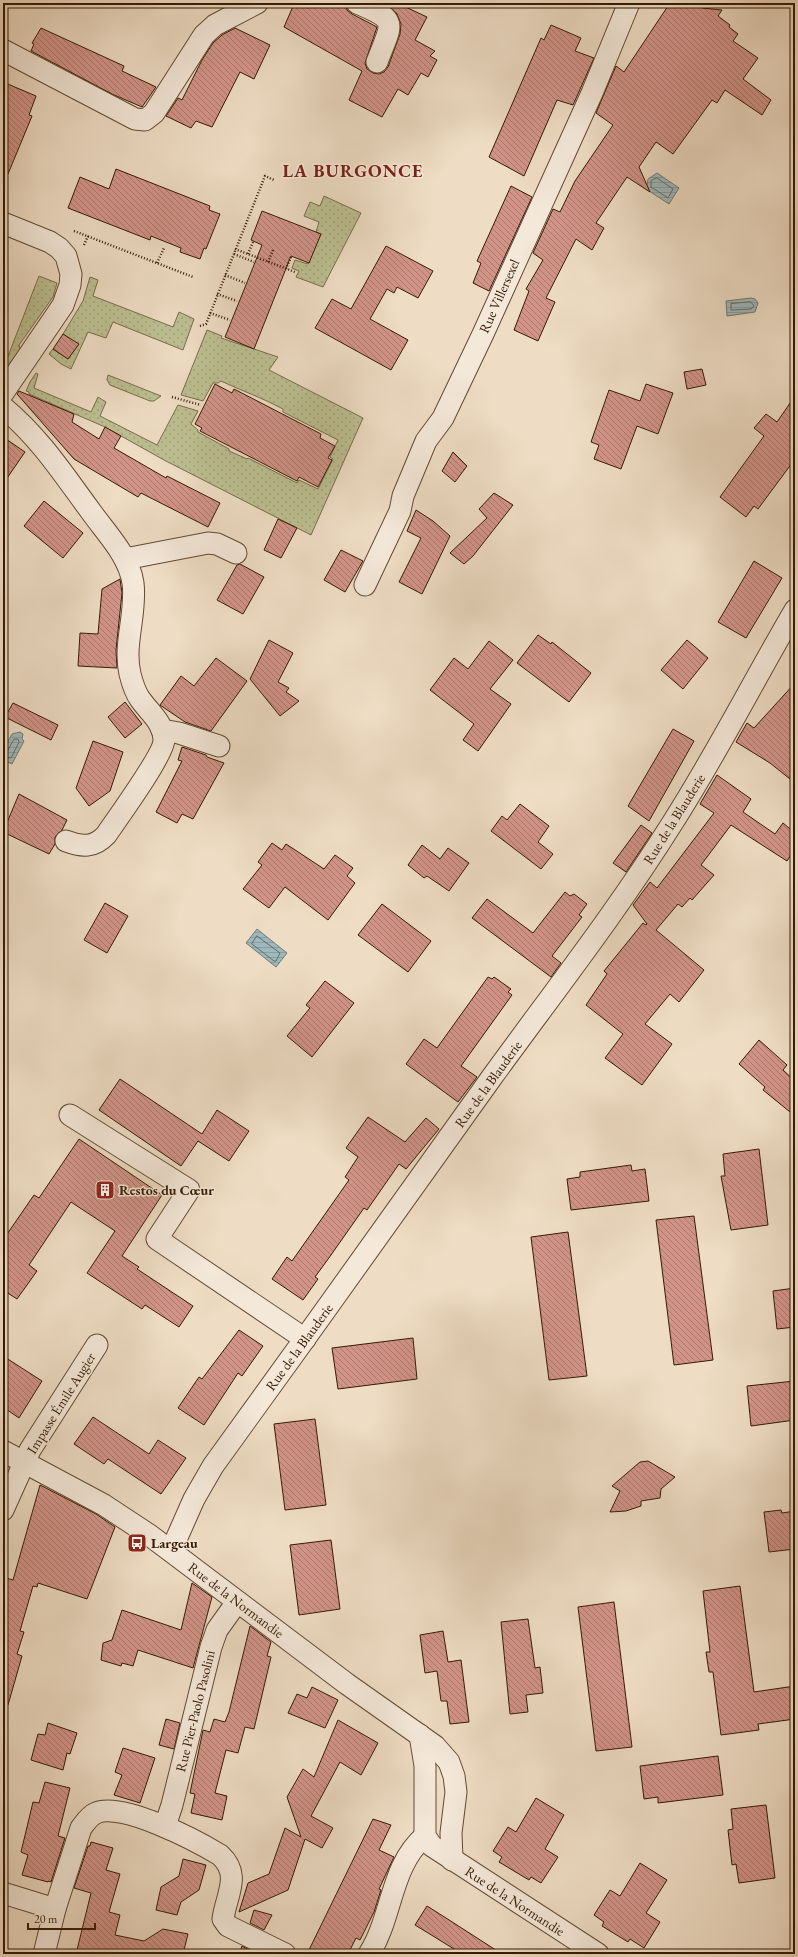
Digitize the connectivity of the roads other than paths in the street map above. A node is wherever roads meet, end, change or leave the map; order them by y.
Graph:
1 (257, 3) edge
2 (357, 3) edge
3 (628, 3) edge
4 (3, 50) edge
5 (377, 62) dead end
6 (3, 223) edge
7 (3, 393) edge
8 (3, 407) edge
9 (236, 552) dead end
10 (125, 559) junction
11 (365, 585) dead end
12 (792, 622) edge
13 (162, 730) junction
14 (219, 746) dead end
15 (66, 841) dead end
16 (70, 1115) dead end
17 (305, 1339) junction
18 (97, 1345) dead end
19 (3, 1451) edge
20 (24, 1462) junction
21 (3, 1510) edge
22 (171, 1551) junction
23 (237, 1602) junction
24 (420, 1736) junction
25 (165, 1826) junction
26 (425, 1836) junction
27 (452, 1860) junction
28 (3, 1893) edge
29 (55, 1909) junction
30 (44, 1954) edge
31 (285, 1954) edge
32 (369, 1954) edge
33 (598, 1954) edge

1 - 4 street
2 - 5 street
3 - 11 street, Rue Villersexel
6 - 7 street
8 - 10 street
9 - 10 street
10 - 13 street
12 - 17 street, Rue de la Blauderie
13 - 14 street
13 - 15 street
16 - 17 street
17 - 22 street, Rue de la Blauderie
18 - 20 street, Impasse Émile Augier
19 - 20 street, Rue de la Normandie
20 - 21 street, Impasse Émile Augier
20 - 22 street, Rue de la Normandie
22 - 23 street, Rue de la Normandie
23 - 24 street, Rue de la Normandie
23 - 25 street, Rue Pier-Paolo Pasolini
24 - 26 street
24 - 27 street, Rue de la Normandie
25 - 29 street
25 - 31 street
26 - 27 street, Rue de la Normandie
26 - 32 street
27 - 33 street, Rue de la Normandie
28 - 29 street
29 - 30 street

